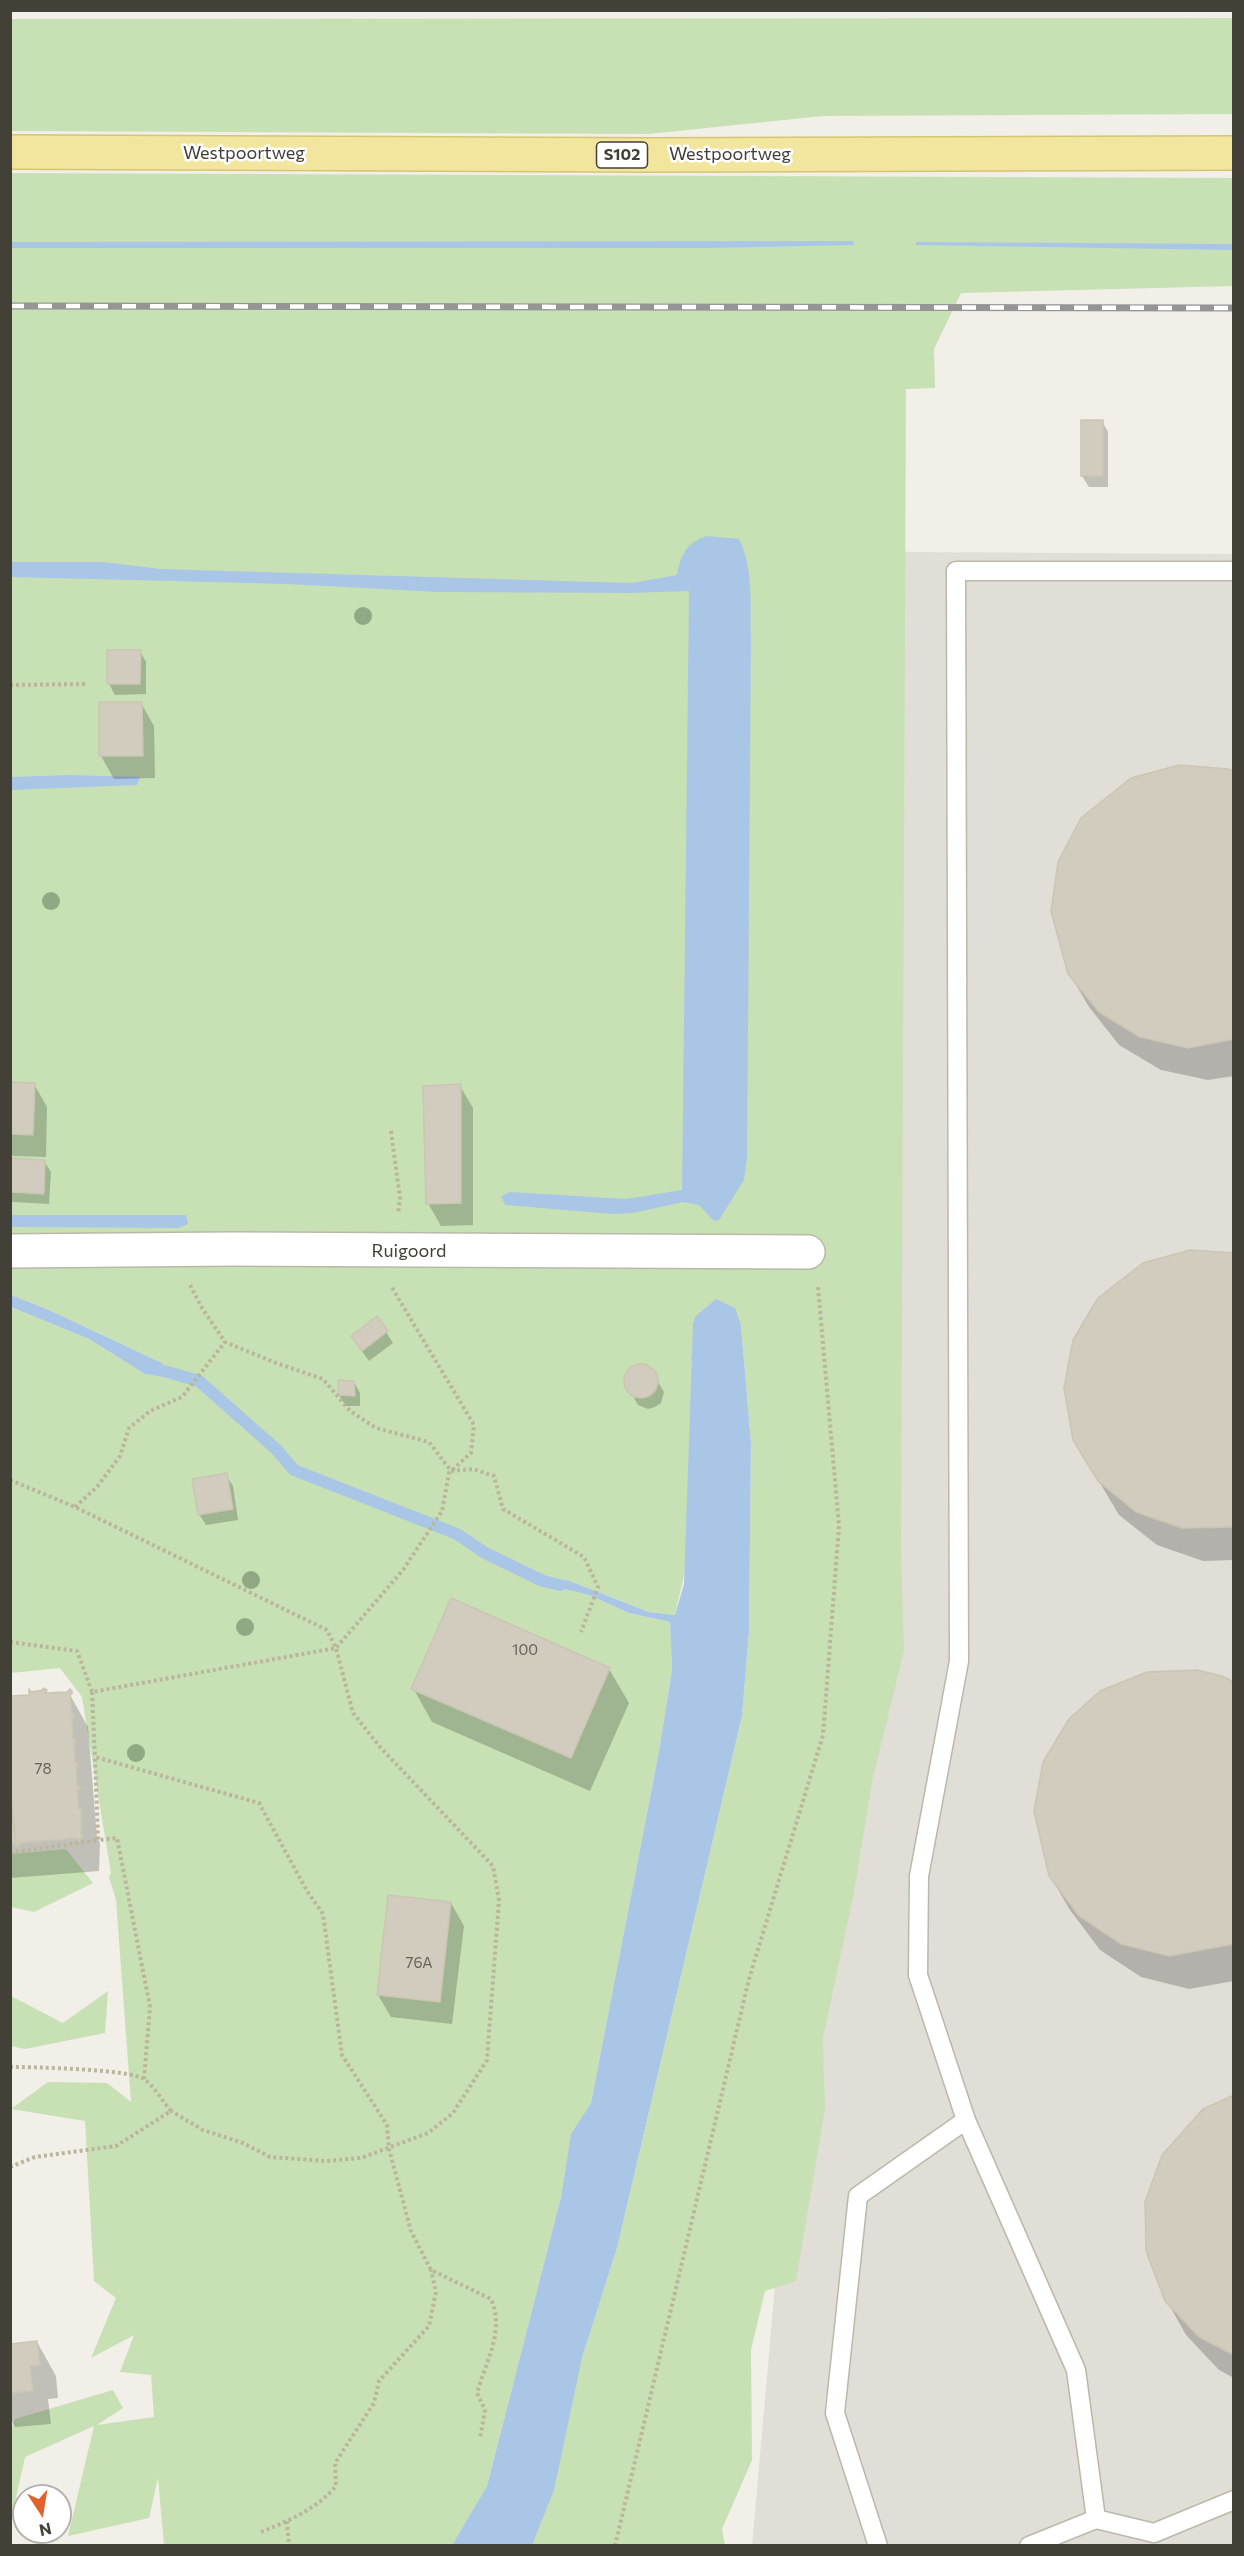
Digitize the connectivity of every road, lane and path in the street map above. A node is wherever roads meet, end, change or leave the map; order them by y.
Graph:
1 (10, 152) edge
2 (1233, 153) edge
3 (1233, 571) edge
4 (10, 684) edge
5 (87, 684) dead end
6 (391, 1131) dead end
7 (175, 1250) junction
8 (10, 1251) edge
9 (393, 1251) junction
10 (808, 1252) joint
11 (225, 1341) junction
12 (451, 1471) junction
13 (10, 1480) edge
14 (75, 1507) junction
15 (581, 1632) dead end
16 (10, 1642) edge
17 (336, 1648) junction
18 (92, 1692) junction
19 (94, 1757) junction
20 (98, 1840) junction
21 (10, 1852) edge
22 (10, 2067) edge
23 (144, 2079) junction
24 (171, 2111) junction
25 (966, 2121) junction
26 (389, 2149) junction
27 (10, 2167) edge
28 (431, 2270) junction
29 (480, 2438) dead end
30 (1233, 2500) edge
31 (1096, 2519) junction
32 (287, 2521) junction
33 (261, 2532) dead end
34 (289, 2546) edge
35 (615, 2546) edge
36 (878, 2546) edge
37 (1029, 2546) edge

1 - 2 main road, Westpoortweg / S102
3 - 25 lane
4 - 5 path
6 - 9 path
7 - 8 street, Ruigoord
7 - 9 street, Ruigoord
7 - 11 path
9 - 10 street, Ruigoord
9 - 12 path
10 - 35 path
11 - 12 path
11 - 14 path
12 - 15 path
12 - 17 path
13 - 14 path
14 - 17 path
16 - 18 path
17 - 18 path
17 - 26 path
18 - 19 path
19 - 20 path
19 - 26 path
20 - 21 path
20 - 23 path
22 - 23 path
23 - 24 path
24 - 26 path
24 - 27 path
25 - 31 lane
25 - 36 lane
26 - 28 path
28 - 29 path
28 - 32 path
30 - 31 lane
31 - 37 lane
32 - 33 path
32 - 34 path

